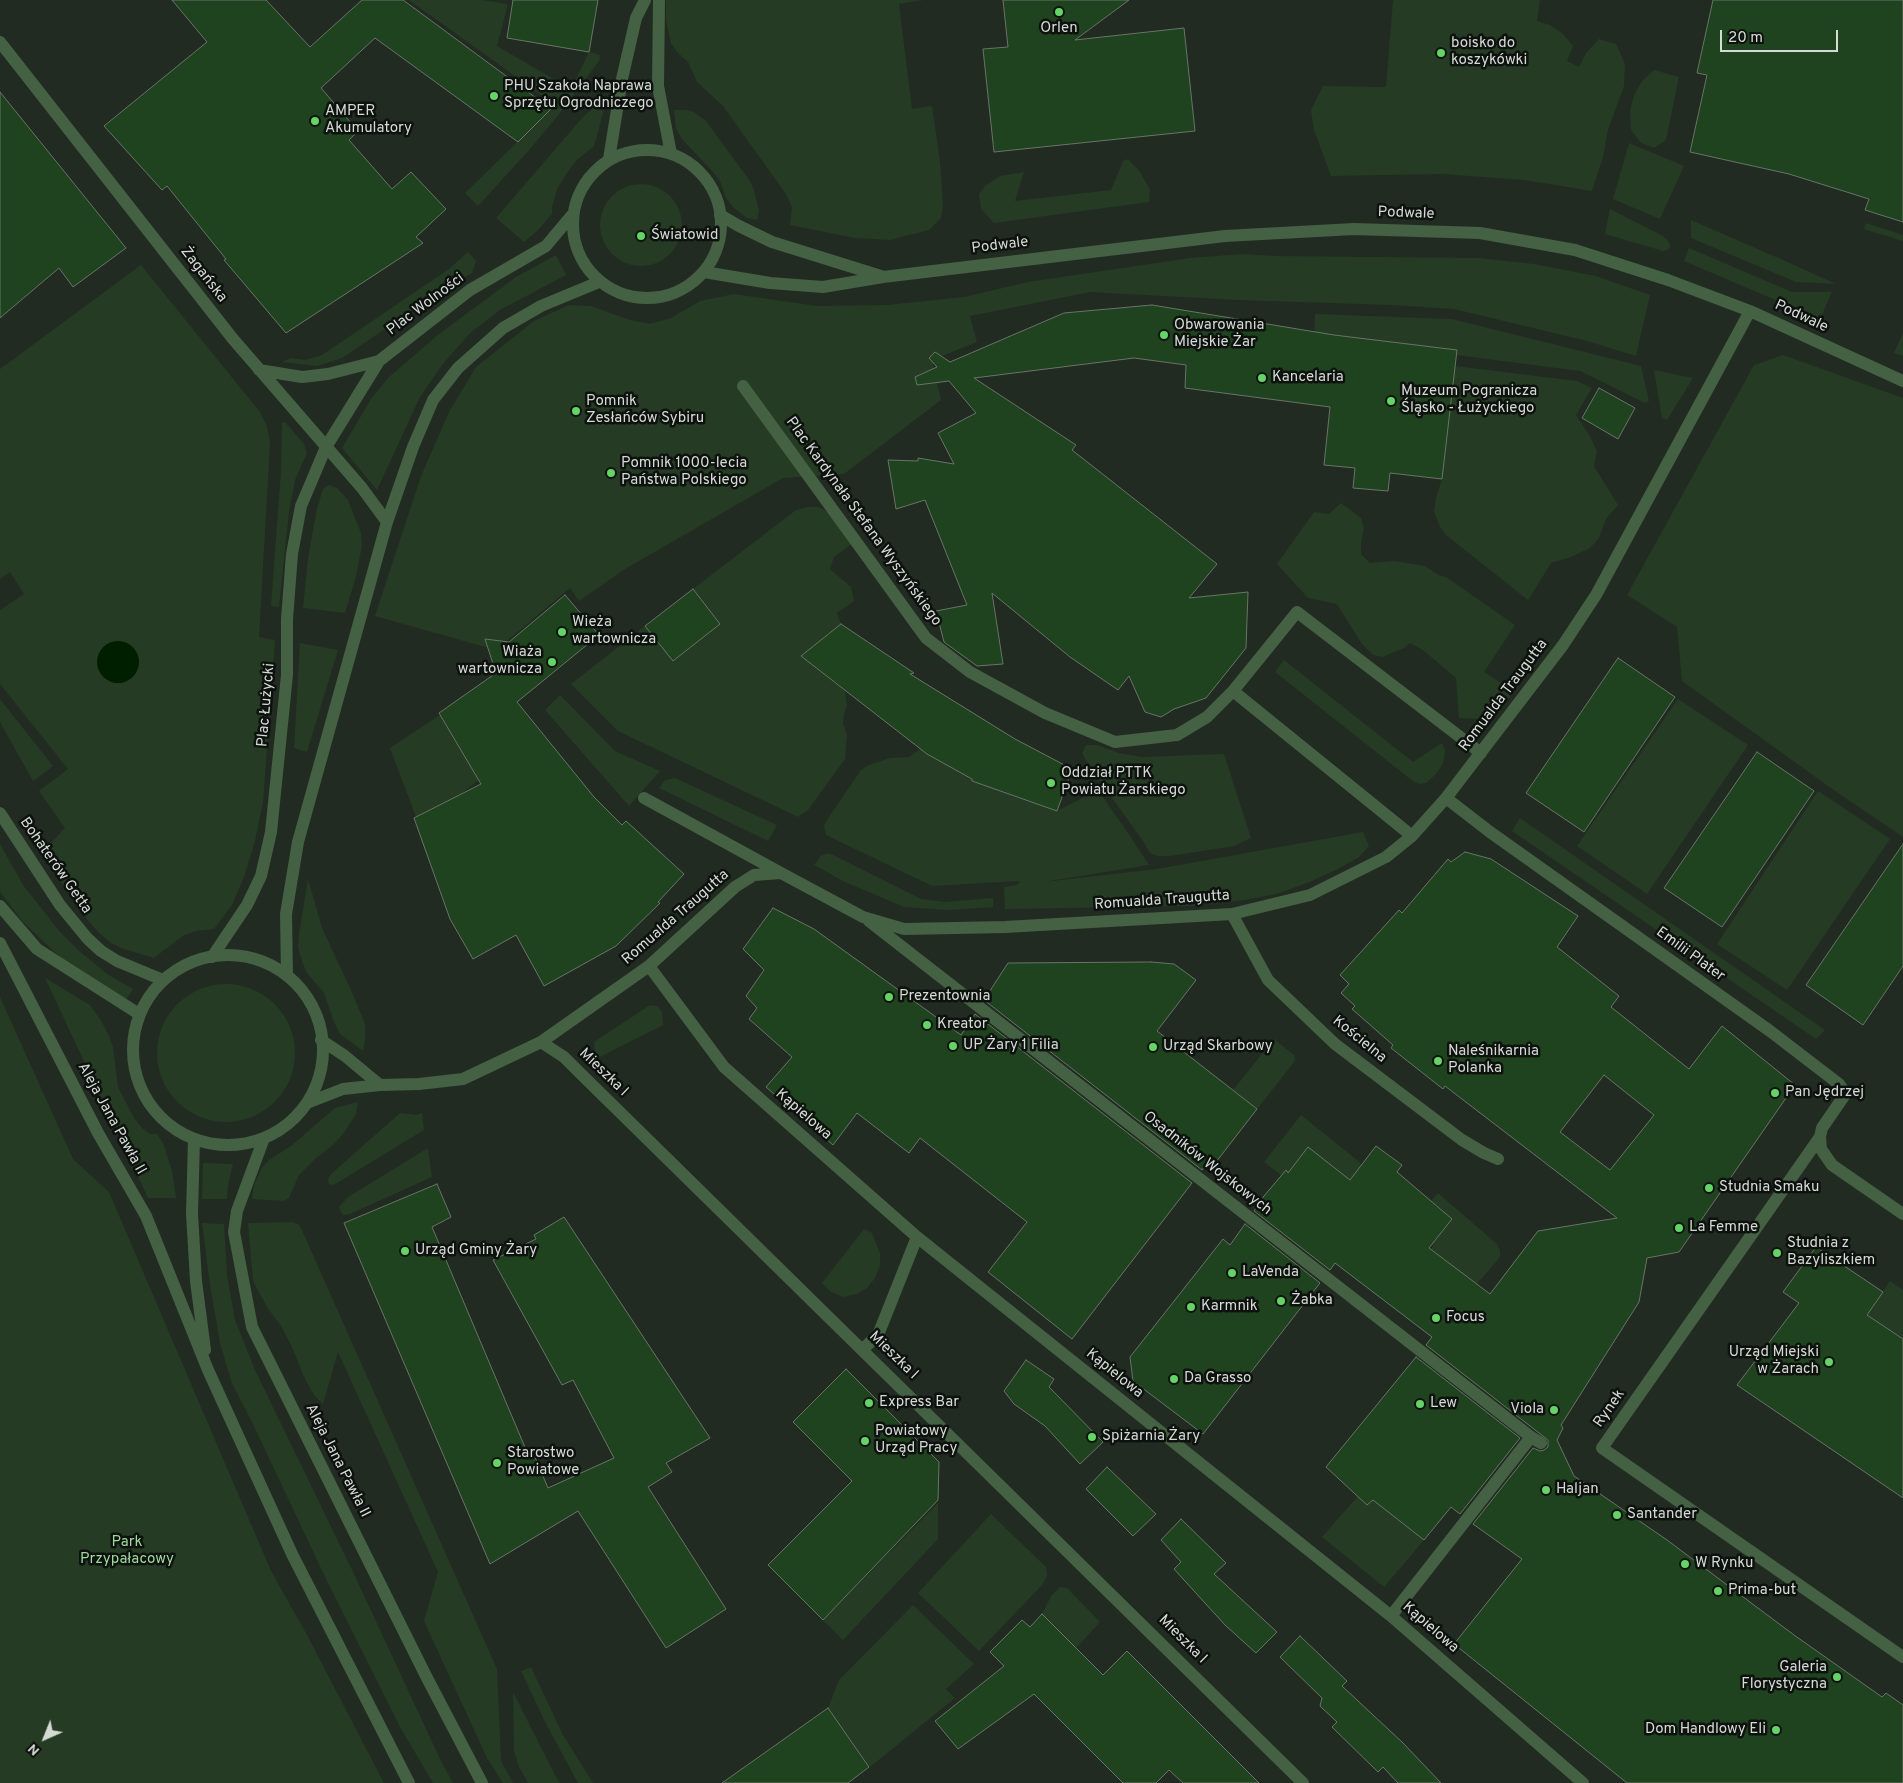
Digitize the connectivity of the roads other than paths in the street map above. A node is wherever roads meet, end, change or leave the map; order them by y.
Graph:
1 (645, 0) edge
2 (659, 0) edge
3 (0, 42) edge
4 (672, 154) junction
5 (609, 159) junction
6 (720, 214) junction
7 (572, 215) junction
8 (704, 272) junction
9 (883, 277) junction
10 (599, 282) junction
11 (1750, 311) junction
12 (379, 361) junction
13 (259, 370) junction
14 (1903, 381) edge
15 (743, 386) dead end
16 (326, 447) junction
17 (387, 522) junction
18 (1233, 691) junction
19 (1481, 753) junction
20 (644, 798) dead end
21 (1446, 798) junction
22 (0, 813) edge
23 (1412, 836) junction
24 (781, 872) junction
25 (0, 906) edge
26 (1232, 914) junction
27 (863, 916) junction
28 (0, 943) edge
29 (212, 957) junction
30 (649, 966) junction
31 (287, 976) junction
32 (163, 980) junction
33 (139, 1014) junction
34 (321, 1040) junction
35 (542, 1042) junction
36 (380, 1085) junction
37 (307, 1103) junction
38 (1820, 1137) junction
39 (264, 1138) junction
40 (194, 1139) junction
41 (1498, 1159) dead end
42 (1903, 1214) edge
43 (917, 1237) junction
44 (863, 1349) junction
45 (208, 1370) junction
46 (1392, 1616) junction
47 (1903, 1657) edge
48 (408, 1783) edge
49 (482, 1783) edge
50 (1303, 1783) edge
51 (1583, 1783) edge

1 - 5 street
2 - 4 street
3 - 13 street, Żagańska
4 - 5 street
4 - 6 street
5 - 7 street
6 - 8 street
6 - 9 street, Podwale
7 - 10 street
7 - 12 street, Plac Wolności
8 - 9 street, Podwale
8 - 10 street
9 - 11 street, Podwale
10 - 17 street
11 - 14 street, Podwale
11 - 19 street, Romualda Traugutta
12 - 13 street
12 - 16 street, Plac Wolności
13 - 16 street, Żagańska
15 - 18 street, Plac Kardynała Stefana Wyszyńskiego
16 - 17 street, Żagańska
16 - 29 street, Plac Łużycki
17 - 31 street
18 - 19 street, Plac Kardynała Stefana Wyszyńskiego
18 - 23 street
19 - 21 street, Romualda Traugutta
20 - 24 street
21 - 23 street, Romualda Traugutta
21 - 38 street, Emilii Plater
22 - 32 street, Bohaterów Getta
23 - 26 street, Romualda Traugutta
24 - 27 street, Romualda Traugutta
24 - 30 street, Romualda Traugutta
25 - 33 street
26 - 27 street, Romualda Traugutta
26 - 41 street, Kościelna
27 - 46 street, Osadników Wojskowych
28 - 45 street, Aleja Jana Pawła II
29 - 31 street
29 - 32 street
30 - 35 street, Romualda Traugutta
30 - 43 street, Kąpielowa
31 - 34 street
32 - 33 street
33 - 40 street
34 - 36 street
34 - 37 street
35 - 36 street, Romualda Traugutta
35 - 44 street, Mieszka I
36 - 37 street, Romualda Traugutta
37 - 39 street
38 - 42 street
38 - 47 street, Rynek
39 - 40 street
39 - 49 street, Aleja Jana Pawła II
40 - 45 street, Aleja Jana Pawła II
43 - 44 street
43 - 46 street, Kąpielowa
44 - 50 street, Mieszka I
45 - 48 street, Aleja Jana Pawła II
46 - 51 street, Kąpielowa

